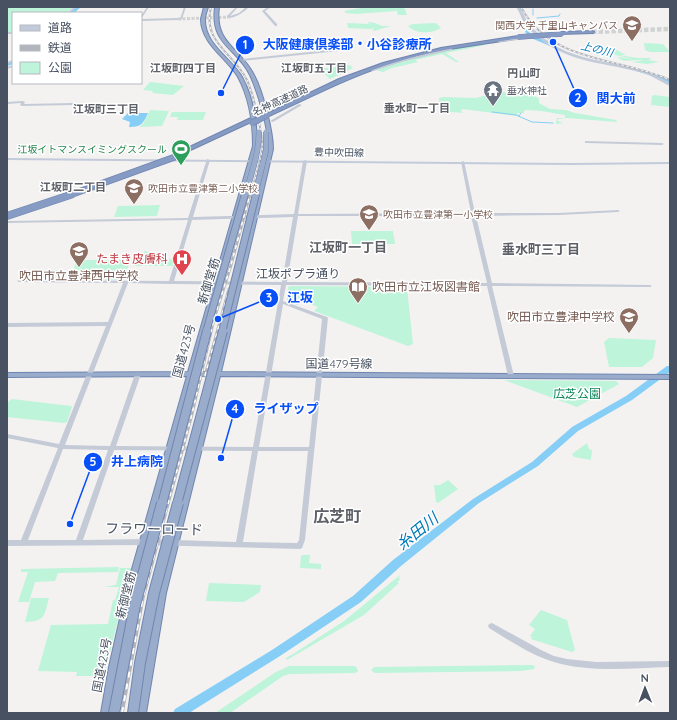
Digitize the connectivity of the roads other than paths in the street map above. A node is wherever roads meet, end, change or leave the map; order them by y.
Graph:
1 (148, 7) edge
2 (185, 7) edge
3 (237, 7) edge
4 (248, 7) edge
5 (270, 7) edge
6 (517, 7) edge
7 (207, 8) edge
8 (215, 8) edge
9 (142, 17) edge
10 (142, 19) edge
11 (276, 25) dead end
12 (593, 32) tunnel mouth
13 (541, 37) junction
14 (338, 50) dead end
15 (242, 60) junction
16 (372, 70) dead end
17 (670, 85) edge
18 (7, 103) edge
19 (73, 104) dead end
20 (300, 105) dead end
21 (272, 121) dead end
22 (263, 132) junction
23 (586, 142) dead end
24 (662, 144) dead end
25 (7, 159) edge
26 (208, 160) junction
27 (251, 160) junction
28 (269, 160) junction
29 (305, 161) junction
30 (463, 162) junction
31 (670, 162) edge
32 (618, 211) dead end
33 (7, 214) edge
34 (473, 214) junction
35 (296, 215) junction
36 (255, 216) junction
37 (235, 217) junction
38 (191, 219) junction
39 (7, 222) edge
40 (19, 281) dead end
41 (126, 282) junction
42 (171, 283) junction
43 (216, 284) junction
44 (239, 284) junction
45 (284, 284) junction
46 (490, 285) junction
47 (650, 286) dead end
48 (281, 302) junction
49 (110, 324) junction
50 (7, 325) edge
51 (90, 374) junction
52 (138, 374) junction
53 (191, 374) junction
54 (216, 374) junction
55 (7, 375) edge
56 (269, 375) junction
57 (319, 375) junction
58 (511, 376) junction
59 (669, 376) edge
60 (7, 436) edge
61 (61, 447) junction
62 (113, 448) junction
63 (172, 448) junction
64 (197, 448) junction
65 (256, 449) junction
66 (311, 449) junction
67 (24, 542) junction
68 (79, 542) junction
69 (145, 542) junction
70 (174, 542) junction
71 (7, 543) edge
72 (239, 544) junction
73 (492, 626) dead end
74 (670, 664) edge
75 (106, 713) edge
76 (114, 713) edge
77 (133, 713) edge
78 (141, 713) edge

1 - 9 street
2 - 10 street
3 - 4 street
5 - 11 street
6 - 13 main road
7 - 22 highway, 新御堂筋
7 - 27 highway, 国道423号
8 - 15 highway
8 - 22 highway, 新御堂筋
12 - 33 highway, 名神高速道路, bridge
13 - 16 street
13 - 17 main road
14 - 15 street
15 - 28 highway
18 - 19 street
20 - 21 street
22 - 76 highway, 新御堂筋, bridge
22 - 77 highway, 新御堂筋, bridge
23 - 24 street
25 - 26 main road, 豊中吹田線
26 - 27 main road, 豊中吹田線
26 - 38 street
27 - 28 main road, 豊中吹田線
27 - 37 highway, 国道423号
28 - 29 main road, 豊中吹田線
28 - 36 highway
29 - 30 main road, 豊中吹田線
29 - 35 street
30 - 31 main road, 豊中吹田線
30 - 34 street
32 - 34 street
34 - 35 street
34 - 46 street
35 - 36 street
35 - 45 street
36 - 37 street
36 - 44 highway
37 - 38 street
37 - 43 highway, 国道423号
38 - 39 street
38 - 42 street
40 - 41 street, 江坂ポプラ通り
41 - 42 street, 江坂ポプラ通り
41 - 49 street
42 - 43 street, 江坂ポプラ通り
43 - 44 street, 江坂ポプラ通り
43 - 53 highway, 国道423号
44 - 45 street, 江坂ポプラ通り
44 - 54 highway
45 - 46 street, 江坂ポプラ通り
45 - 48 street
46 - 47 street, 江坂ポプラ通り
46 - 58 street
48 - 56 street
48 - 57 street
49 - 50 street
49 - 51 street
51 - 52 highway, 国道479号線
51 - 55 highway, 国道479号線
51 - 61 street
52 - 53 highway, 国道479号線
52 - 62 street
53 - 54 highway, 国道479号線
53 - 63 highway, 国道423号
54 - 56 highway, 国道479号線
54 - 64 highway
56 - 57 highway, 国道479号線
56 - 65 street
57 - 58 highway, 国道479号線
57 - 66 street
58 - 59 highway, 国道479号線
60 - 61 street
61 - 62 street
61 - 67 street
62 - 63 street
62 - 68 street
63 - 64 street
63 - 69 highway, 国道423号
64 - 65 street
64 - 70 highway
65 - 66 street
65 - 72 street
66 - 72 street, フラワーロード
67 - 68 street, フラワーロード
67 - 71 street, フラワーロード
68 - 69 street, フラワーロード
69 - 70 street, フラワーロード
69 - 75 highway, 国道423号
70 - 72 street, フラワーロード
70 - 78 highway
73 - 74 street

